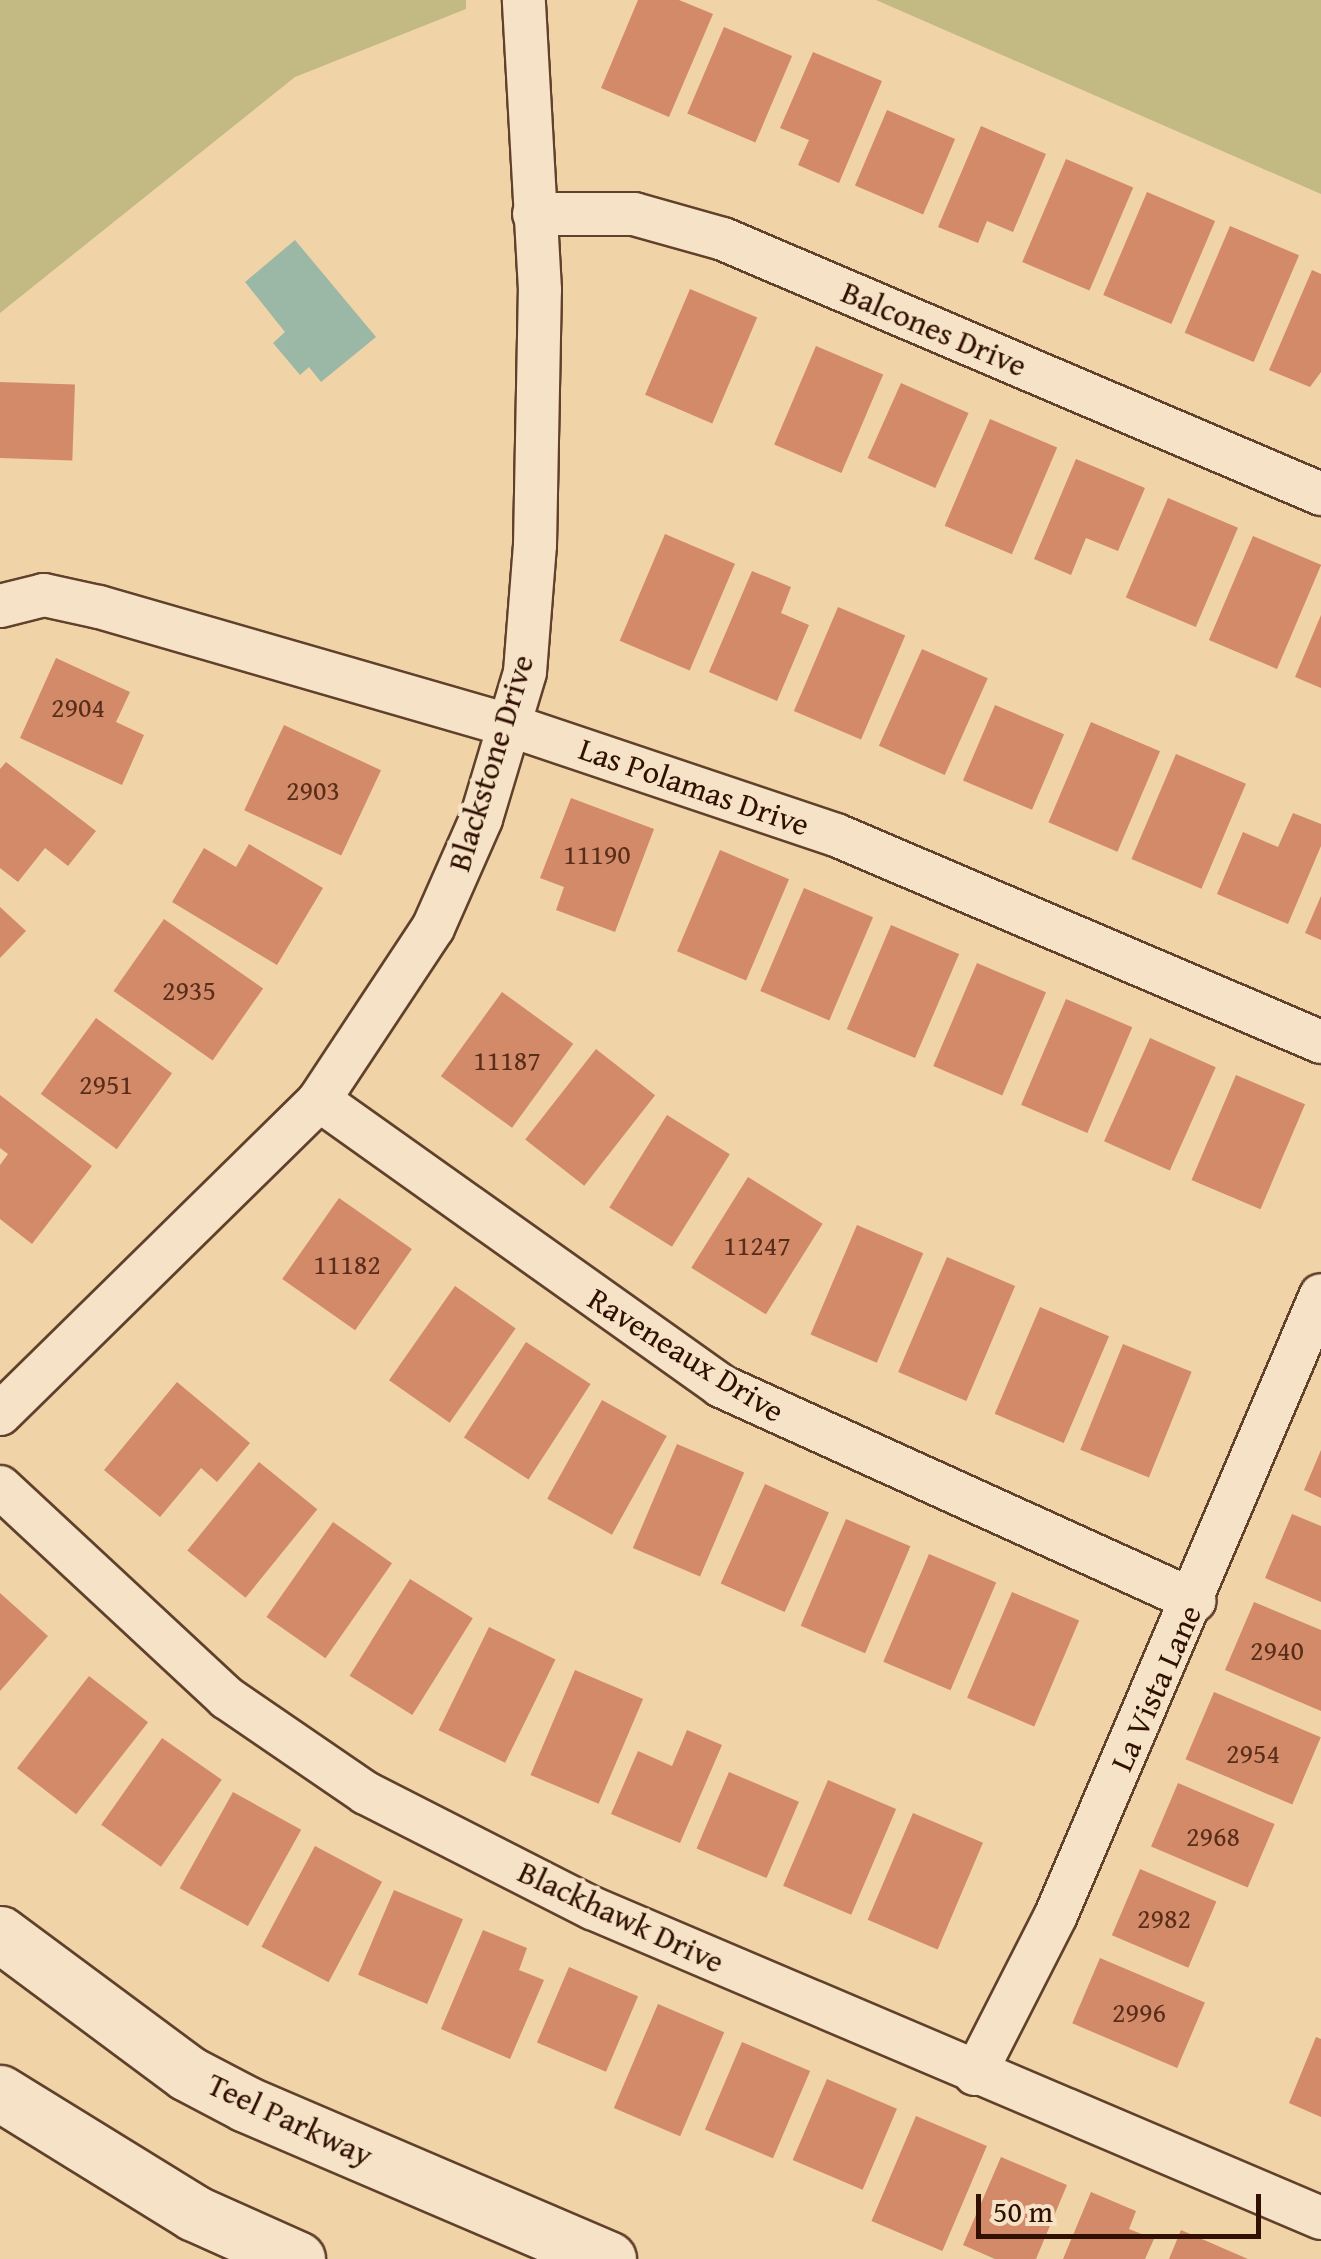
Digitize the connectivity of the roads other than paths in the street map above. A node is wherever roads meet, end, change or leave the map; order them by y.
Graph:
1 (524, 0) edge
2 (534, 214) junction
3 (1321, 494) edge
4 (0, 606) edge
5 (509, 725) junction
6 (1321, 1042) edge
7 (320, 1100) junction
8 (1321, 1295) edge
9 (0, 1414) edge
10 (0, 1487) edge
11 (1195, 1601) junction
12 (0, 1934) edge
13 (975, 2074) junction
14 (0, 2093) edge
15 (1321, 2218) edge
16 (298, 2259) edge
17 (608, 2259) edge

1 - 2 street, Blackstone Drive
2 - 3 street, Balcones Drive
2 - 5 street, Blackstone Drive
4 - 5 street, Las Polamas Drive
5 - 6 street, Las Polamas Drive
5 - 7 street, Blackstone Drive
7 - 9 street, Blackstone Drive
7 - 11 street, Raveneaux Drive
8 - 11 street, La Vista Lane
10 - 13 street, Blackhawk Drive
11 - 13 street, La Vista Lane
12 - 17 main road, Teel Parkway
13 - 15 street, Blackhawk Drive
14 - 16 main road

